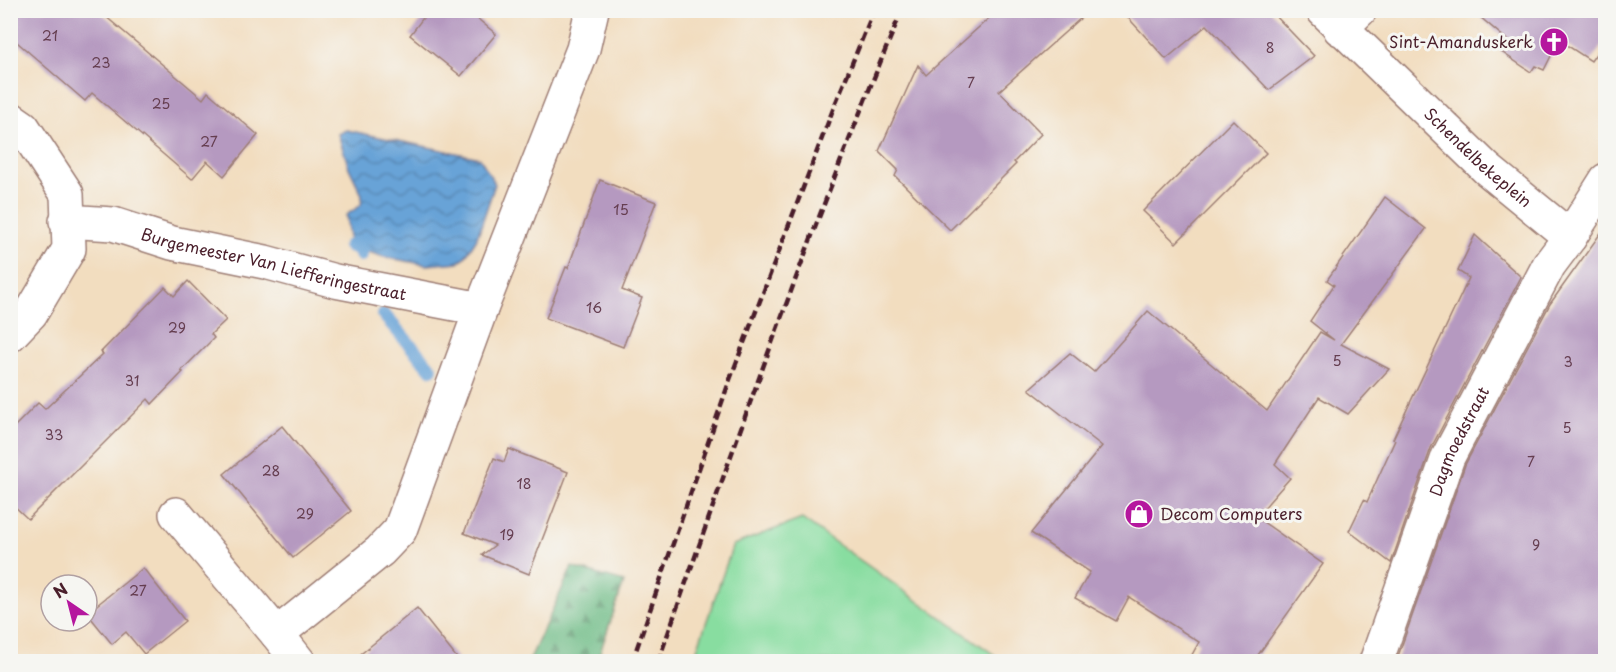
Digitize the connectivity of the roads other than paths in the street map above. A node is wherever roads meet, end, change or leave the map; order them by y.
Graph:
1 (592, 10) edge
2 (1341, 17) edge
3 (10, 118) edge
4 (1605, 180) edge
5 (66, 222) junction
6 (1570, 237) junction
7 (481, 309) junction
8 (10, 335) edge
9 (176, 514) dead end
10 (277, 634) junction
11 (299, 662) edge
12 (1376, 662) edge

1 - 7 street
2 - 6 street, Schendelbekeplein
3 - 5 street
4 - 6 street
5 - 7 street, Burgemeester Van Liefferingestraat
5 - 8 street
6 - 12 street, Dagmoedstraat
7 - 10 street
9 - 10 street
10 - 11 street

